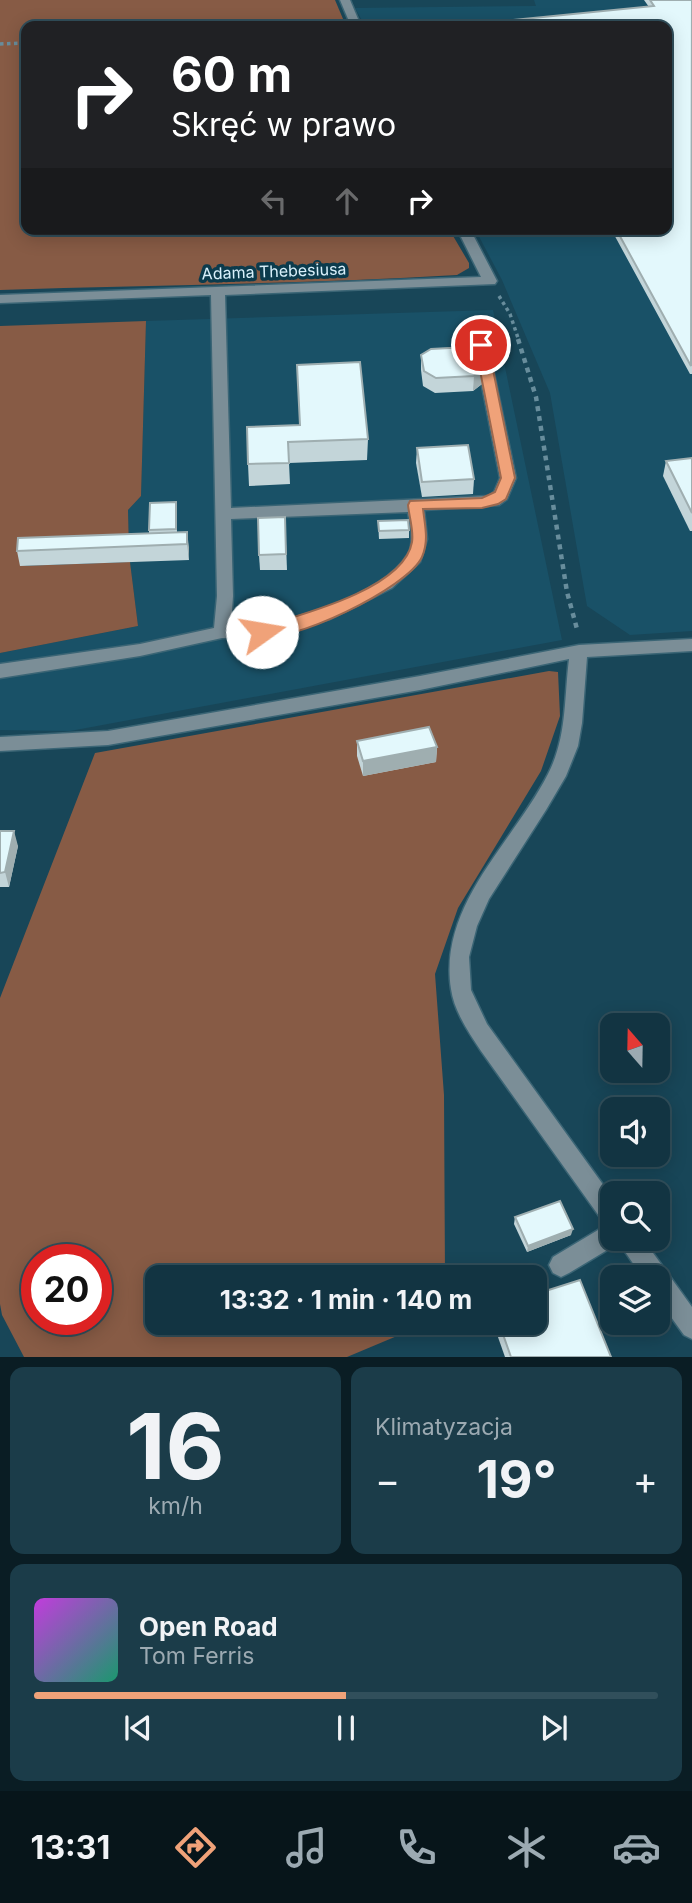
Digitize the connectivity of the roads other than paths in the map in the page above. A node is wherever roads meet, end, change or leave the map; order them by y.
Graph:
1 (345, 0) edge
2 (354, 21) edge
3 (466, 235) edge
4 (218, 291) junction
5 (0, 299) edge
6 (481, 345) dead end
7 (415, 505) junction
8 (223, 514) junction
9 (222, 632) junction
10 (692, 645) edge
11 (579, 651) junction
12 (0, 671) edge
13 (0, 744) edge
14 (600, 1198) edge
15 (600, 1241) edge
16 (561, 1265) dead end
17 (670, 1296) edge
18 (692, 1327) edge

1 - 2 street
3 - 4 street, Adama Thebesiusa
4 - 5 street, Adama Thebesiusa
4 - 8 street
6 - 7 street
7 - 8 street
7 - 9 street
8 - 9 street
9 - 12 street
10 - 11 street
11 - 13 street
11 - 14 street
15 - 16 street
17 - 18 street

